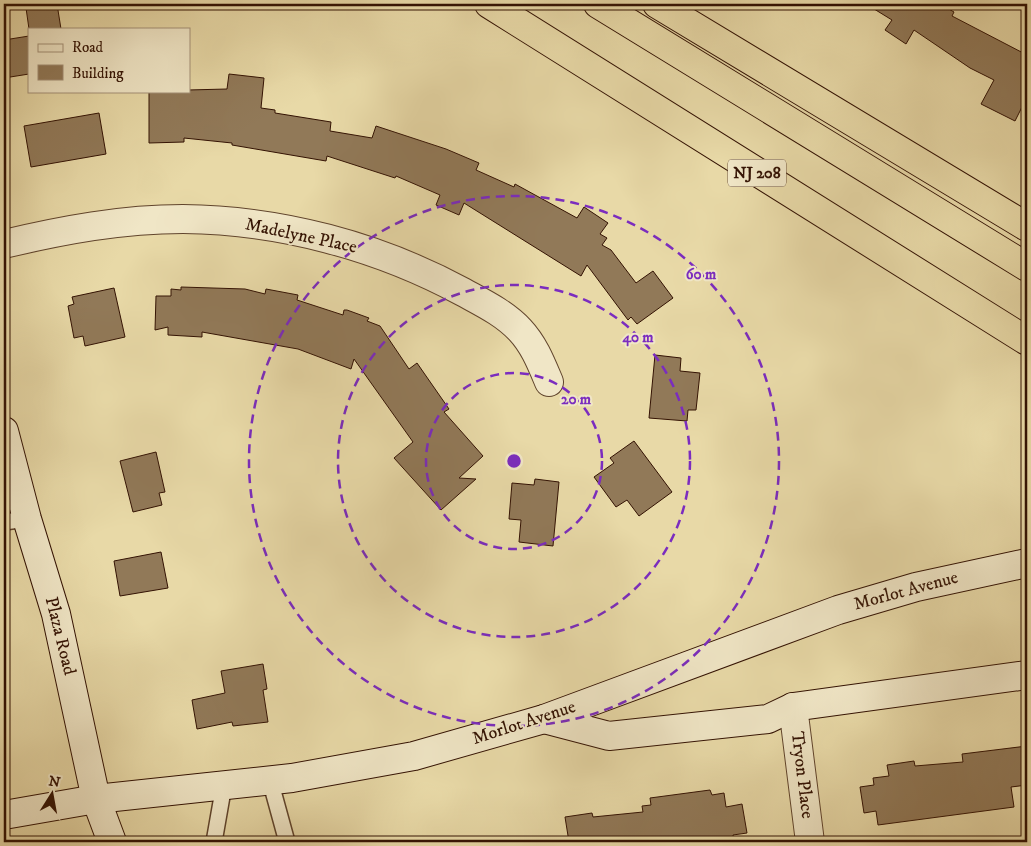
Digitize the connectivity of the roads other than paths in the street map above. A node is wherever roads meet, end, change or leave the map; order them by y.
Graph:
1 (489, 4) edge
2 (598, 4) edge
3 (657, 4) edge
4 (1027, 227) edge
5 (4, 244) edge
6 (1027, 267) edge
7 (1027, 341) edge
8 (549, 382) dead end
9 (4, 434) edge
10 (15, 520) edge
11 (1027, 562) edge
12 (1027, 675) edge
13 (793, 707) junction
14 (544, 718) junction
15 (270, 780) junction
16 (224, 785) junction
17 (96, 799) junction
18 (4, 815) edge
19 (112, 842) edge
20 (214, 842) edge
21 (287, 842) edge
22 (810, 842) edge

1 - 7 highway, NJ 208
2 - 6 highway
3 - 4 highway
5 - 8 street, Madelyne Place
9 - 10 street, Plaza Road
10 - 17 street, Plaza Road
11 - 14 street, Morlot Avenue
12 - 13 street
13 - 14 street
13 - 22 street, Tryon Place
14 - 15 street, Morlot Avenue
15 - 16 street, Morlot Avenue
15 - 21 lane
16 - 17 street, Morlot Avenue
16 - 20 lane
17 - 18 street, Morlot Avenue
17 - 19 street, Plaza Road

